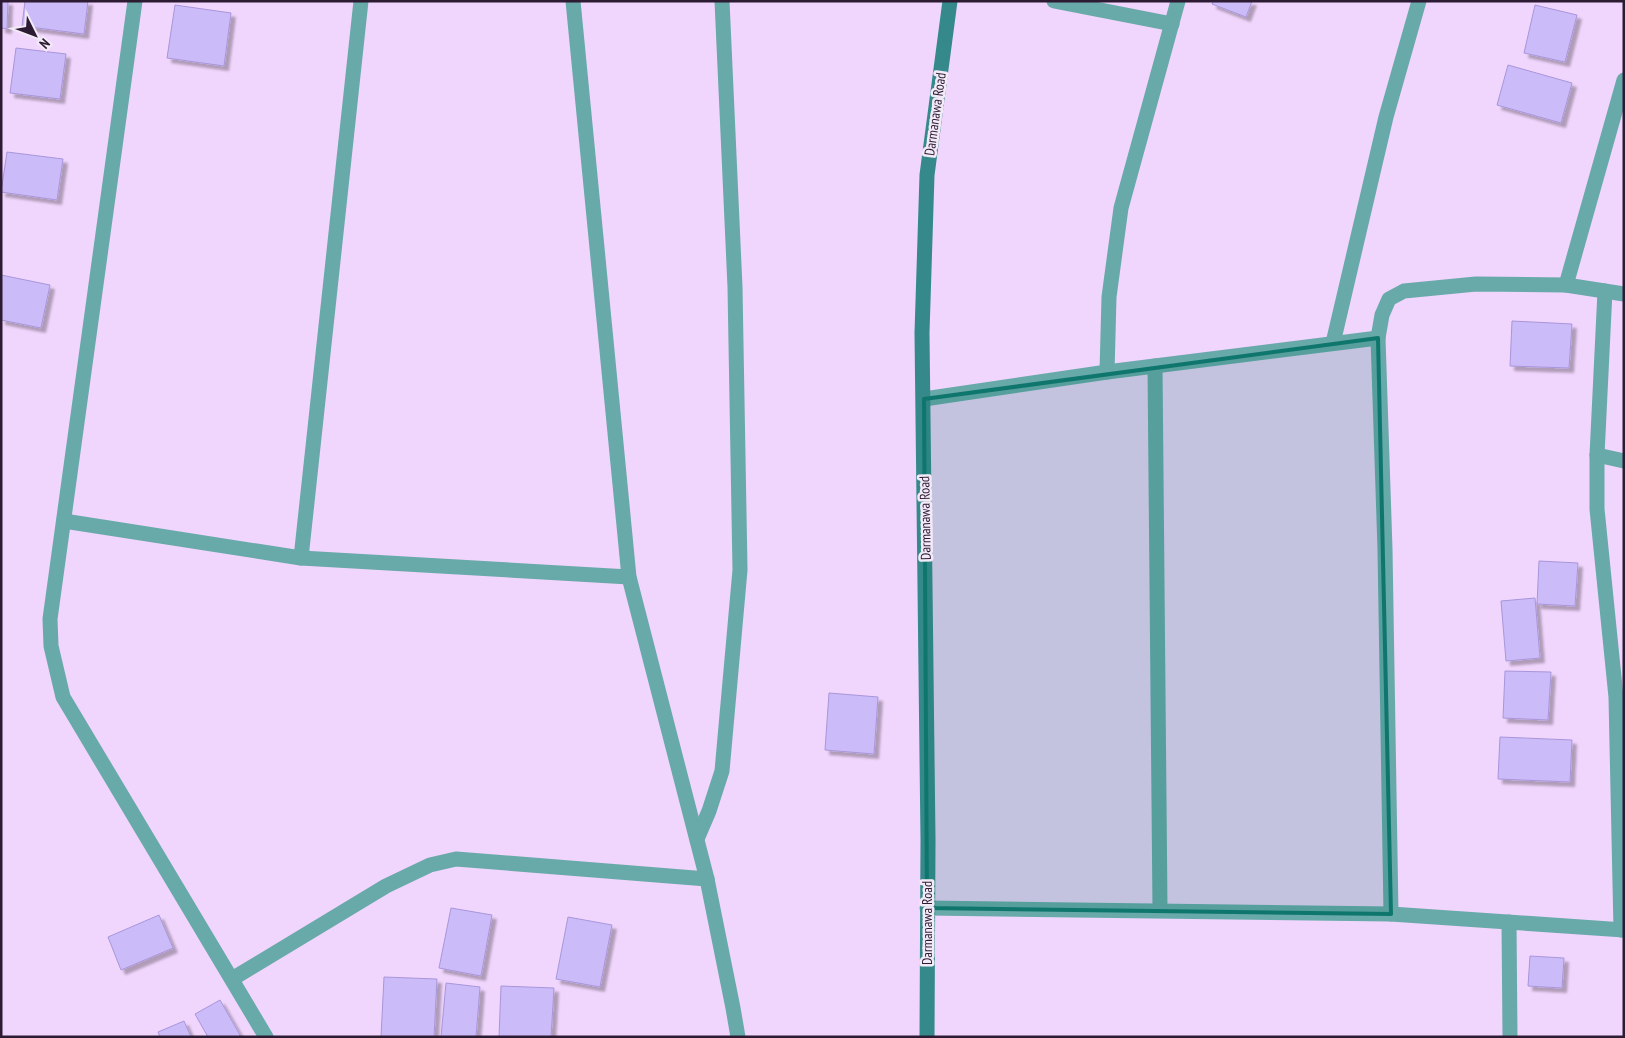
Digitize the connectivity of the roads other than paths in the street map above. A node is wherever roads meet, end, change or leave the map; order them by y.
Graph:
1 (135, 1) edge
2 (360, 1) edge
3 (573, 1) edge
4 (722, 1) edge
5 (950, 1) edge
6 (1054, 1) edge
7 (1178, 1) edge
8 (1419, 1) edge
9 (1172, 24) junction
10 (1624, 80) edge
11 (1566, 285) junction
12 (1604, 291) junction
13 (1624, 294) edge
14 (1378, 338) junction
15 (1334, 343) junction
16 (1155, 366) junction
17 (1107, 372) junction
18 (924, 399) junction
19 (1597, 456) junction
20 (1624, 461) edge
21 (64, 521) junction
22 (301, 558) junction
23 (629, 577) junction
24 (1620, 698) edge
25 (697, 839) junction
26 (707, 880) junction
27 (927, 908) junction
28 (1160, 910) junction
29 (1390, 914) junction
30 (1509, 922) junction
31 (1622, 930) edge
32 (232, 979) junction
33 (266, 1037) edge
34 (738, 1037) edge
35 (927, 1037) edge
36 (1510, 1037) edge

1 - 21 street
2 - 22 street
3 - 23 street
4 - 25 street
5 - 18 street, Darmanawa Road
6 - 9 street
7 - 9 street
8 - 15 street
9 - 17 street
10 - 11 street
11 - 12 street
11 - 14 street
12 - 13 street
12 - 19 street
14 - 15 street
14 - 29 street
15 - 16 street
16 - 17 street
16 - 28 street
17 - 18 street
18 - 27 street, Darmanawa Road
19 - 20 street
19 - 24 street
21 - 22 street
21 - 32 street
22 - 23 street
23 - 25 street
24 - 31 street
25 - 26 street
26 - 32 street
26 - 34 street
27 - 28 street
27 - 35 street, Darmanawa Road
28 - 29 street
29 - 30 street
30 - 31 street
30 - 36 street
32 - 33 street

